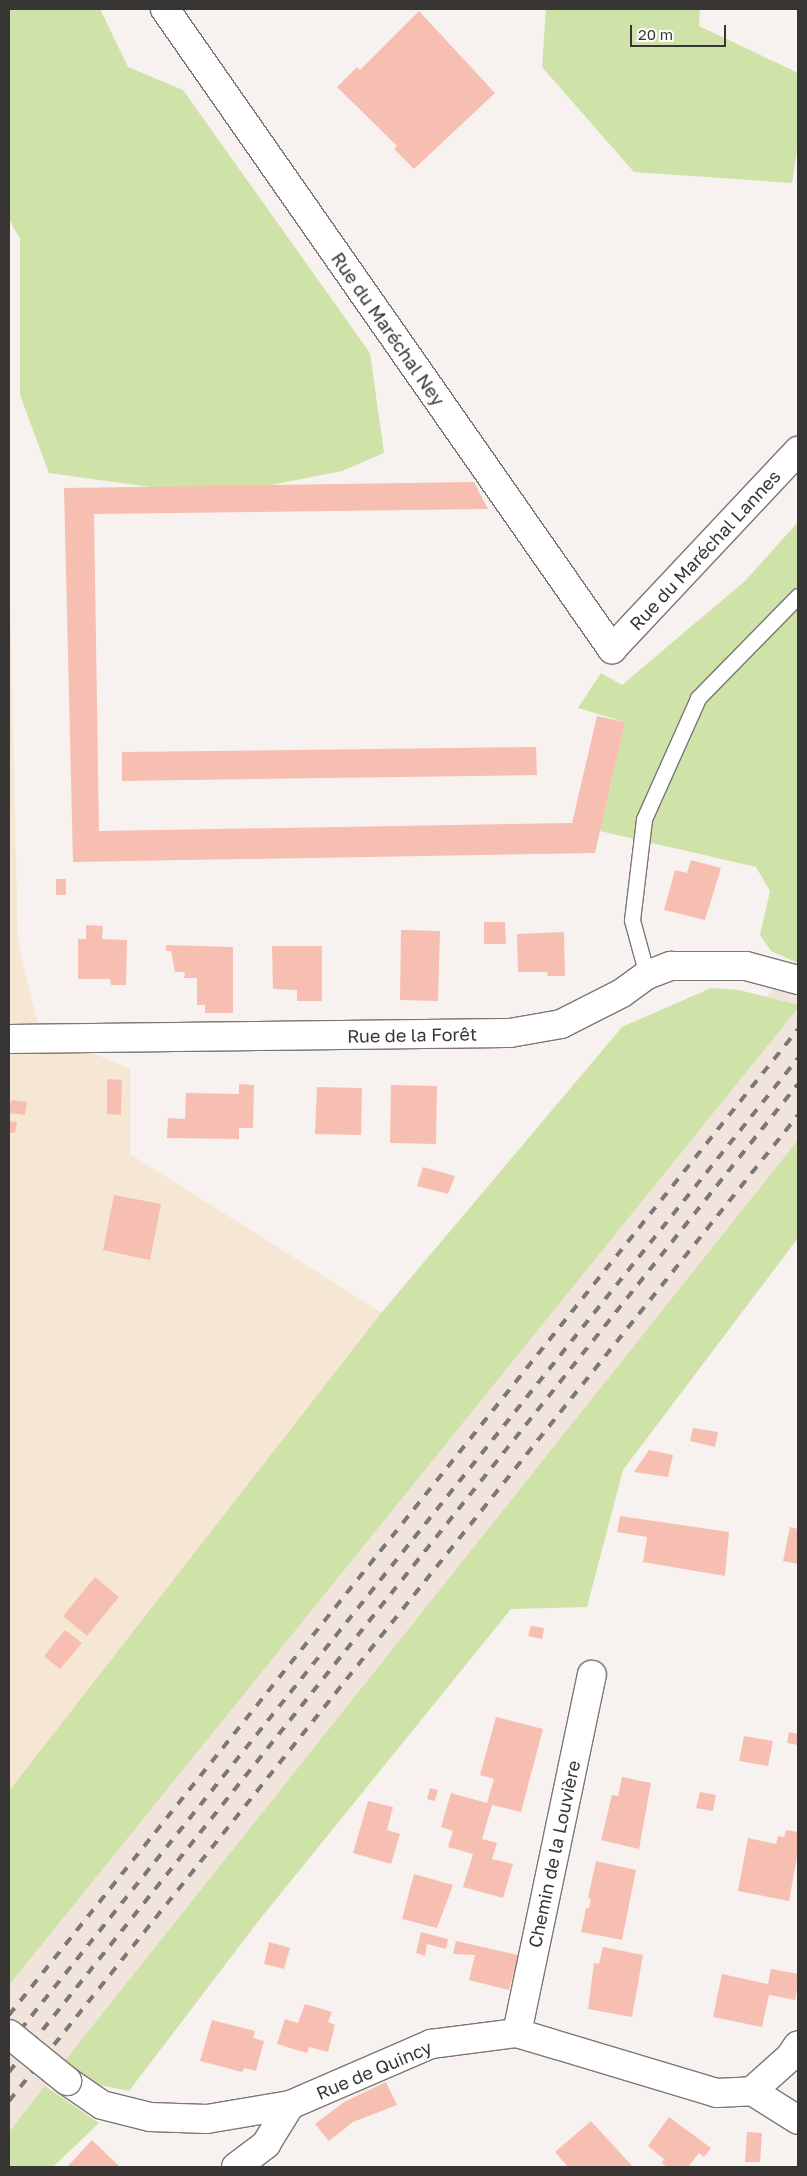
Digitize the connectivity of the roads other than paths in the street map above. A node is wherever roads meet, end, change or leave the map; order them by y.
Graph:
1 (165, 9) edge
2 (798, 451) edge
3 (798, 596) edge
4 (612, 649) joint
5 (647, 975) junction
6 (798, 980) edge
7 (9, 1039) edge
8 (592, 1675) dead end
9 (517, 2032) junction
10 (9, 2034) edge
11 (798, 2045) edge
12 (752, 2091) junction
13 (290, 2105) junction
14 (798, 2120) edge
15 (236, 2167) edge

1 - 4 street, Rue du Maréchal Ney
2 - 4 street, Rue du Maréchal Lannes
3 - 5 lane
5 - 6 street, Rue de la Forêt
5 - 7 street, Rue de la Forêt
8 - 9 street, Chemin de la Louvière
9 - 12 street, Rue de Quincy
9 - 13 street, Rue de Quincy
10 - 13 street, Rue de Quincy, bridge
11 - 12 street
12 - 14 street
13 - 15 street

